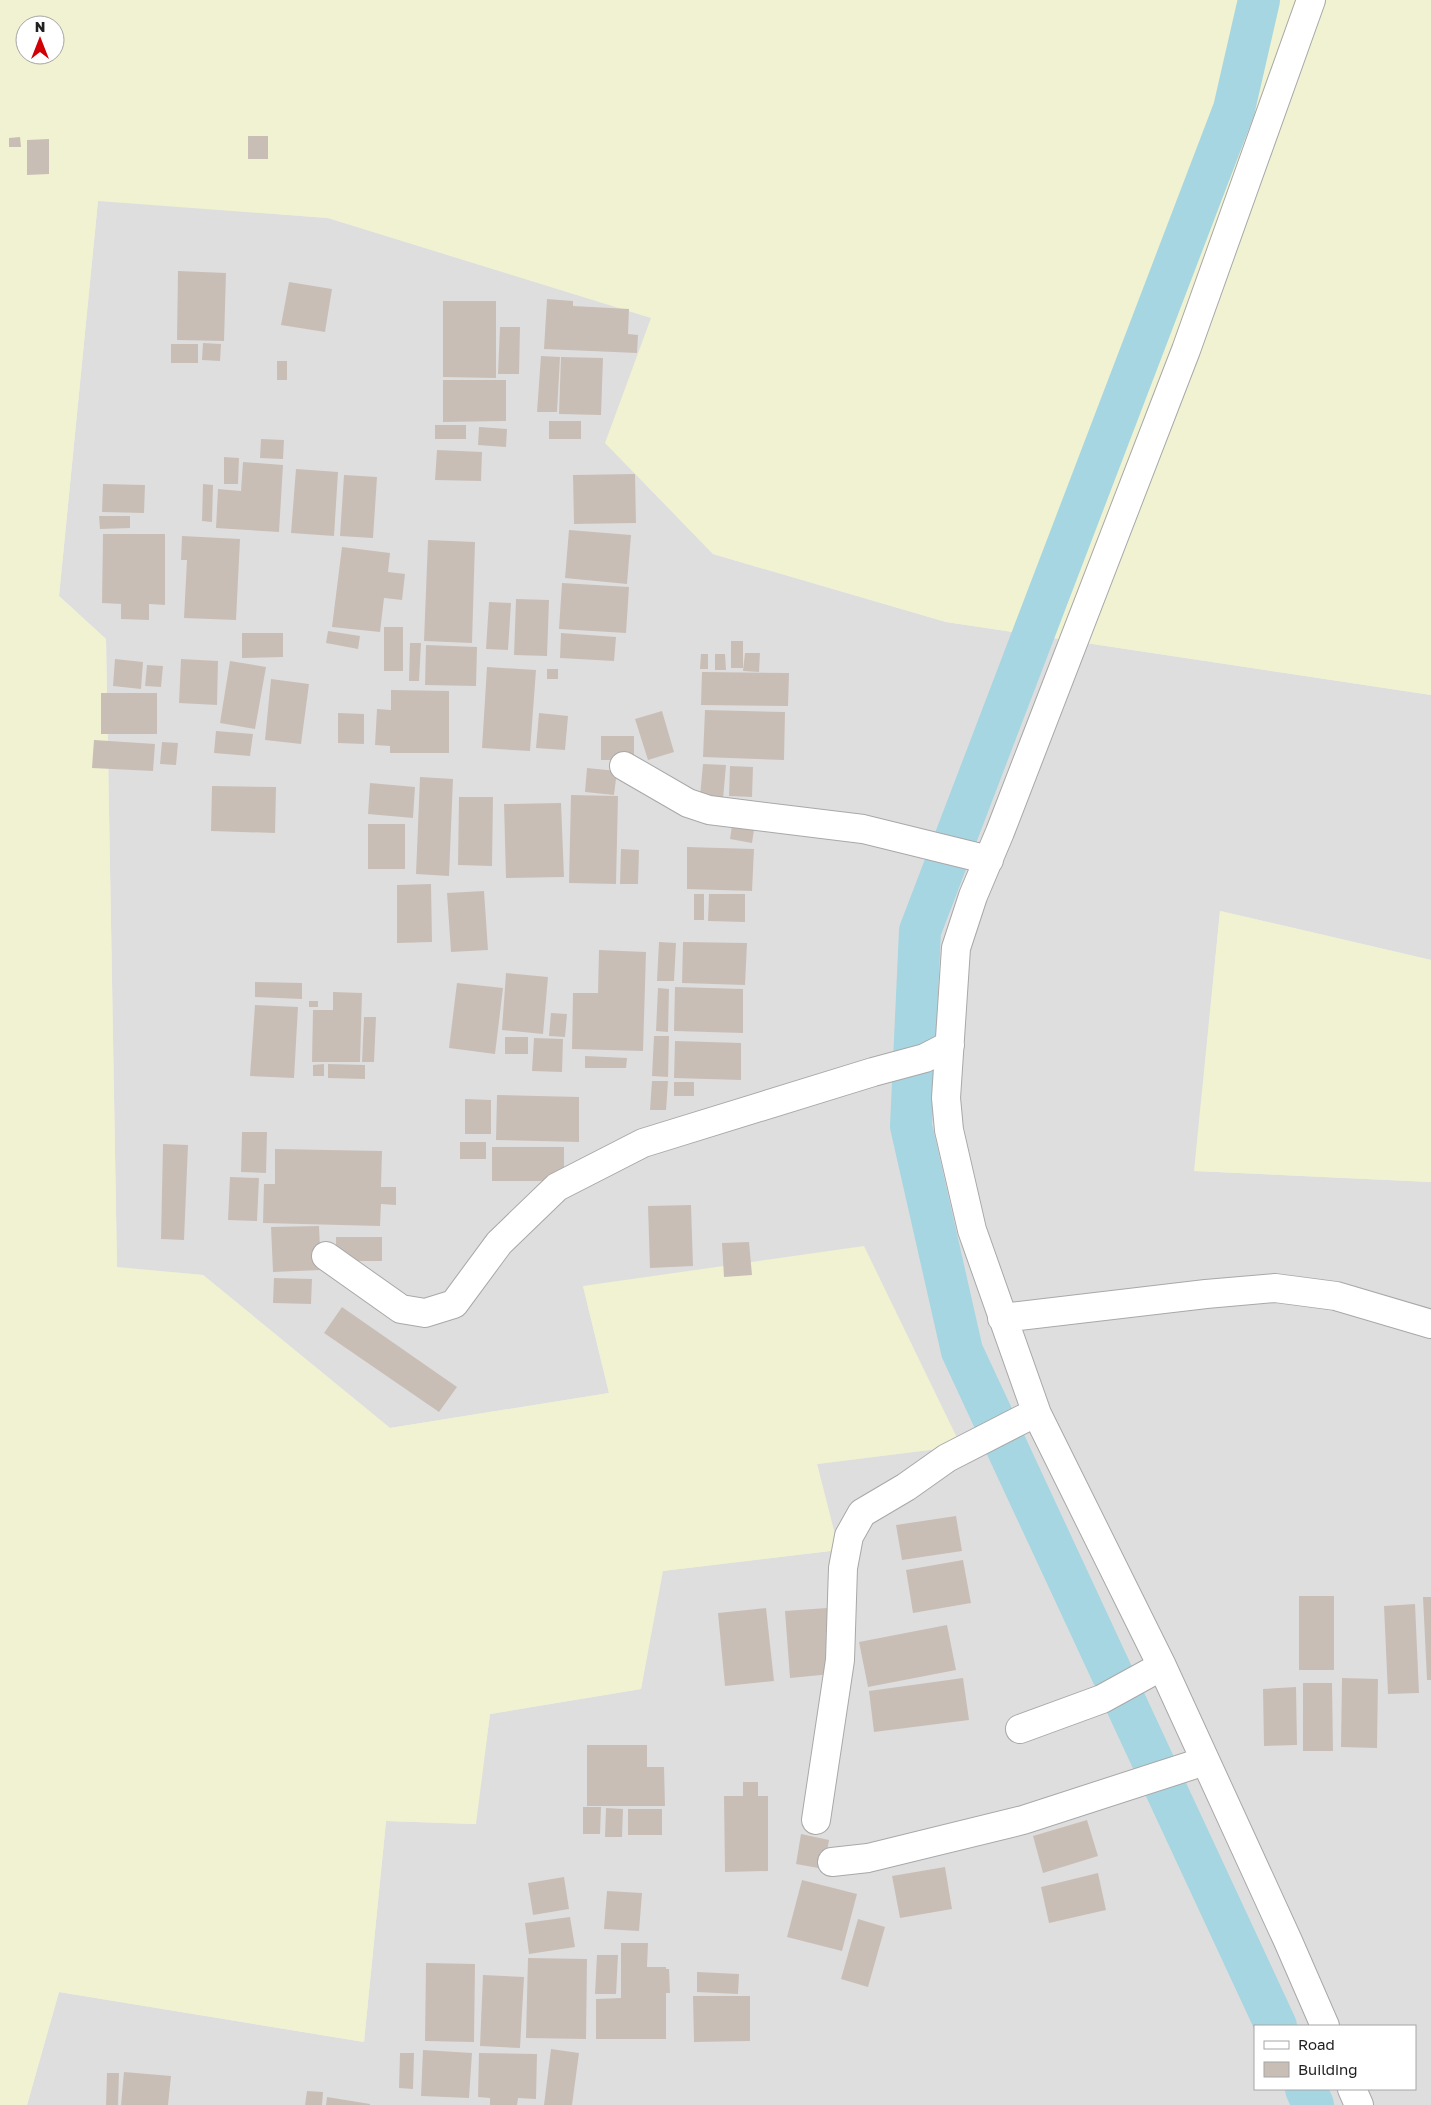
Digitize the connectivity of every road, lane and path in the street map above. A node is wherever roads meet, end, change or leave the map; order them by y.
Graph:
1 (1311, 0) edge
2 (624, 766) dead end
3 (977, 857) junction
4 (950, 1045) junction
5 (326, 1256) dead end
6 (1002, 1318) junction
7 (1431, 1324) edge
8 (1031, 1416) junction
9 (1153, 1671) junction
10 (1020, 1729) dead end
11 (1205, 1761) junction
12 (816, 1820) dead end
13 (832, 1862) dead end
14 (1325, 2025) edge
15 (1352, 2090) edge
16 (1359, 2105) edge

1 - 3 street
2 - 3 street
3 - 4 street
4 - 5 street
4 - 6 street
6 - 7 street
6 - 8 street
8 - 9 street
8 - 12 street
9 - 10 street
9 - 11 street
11 - 13 street
11 - 14 street
15 - 16 street

